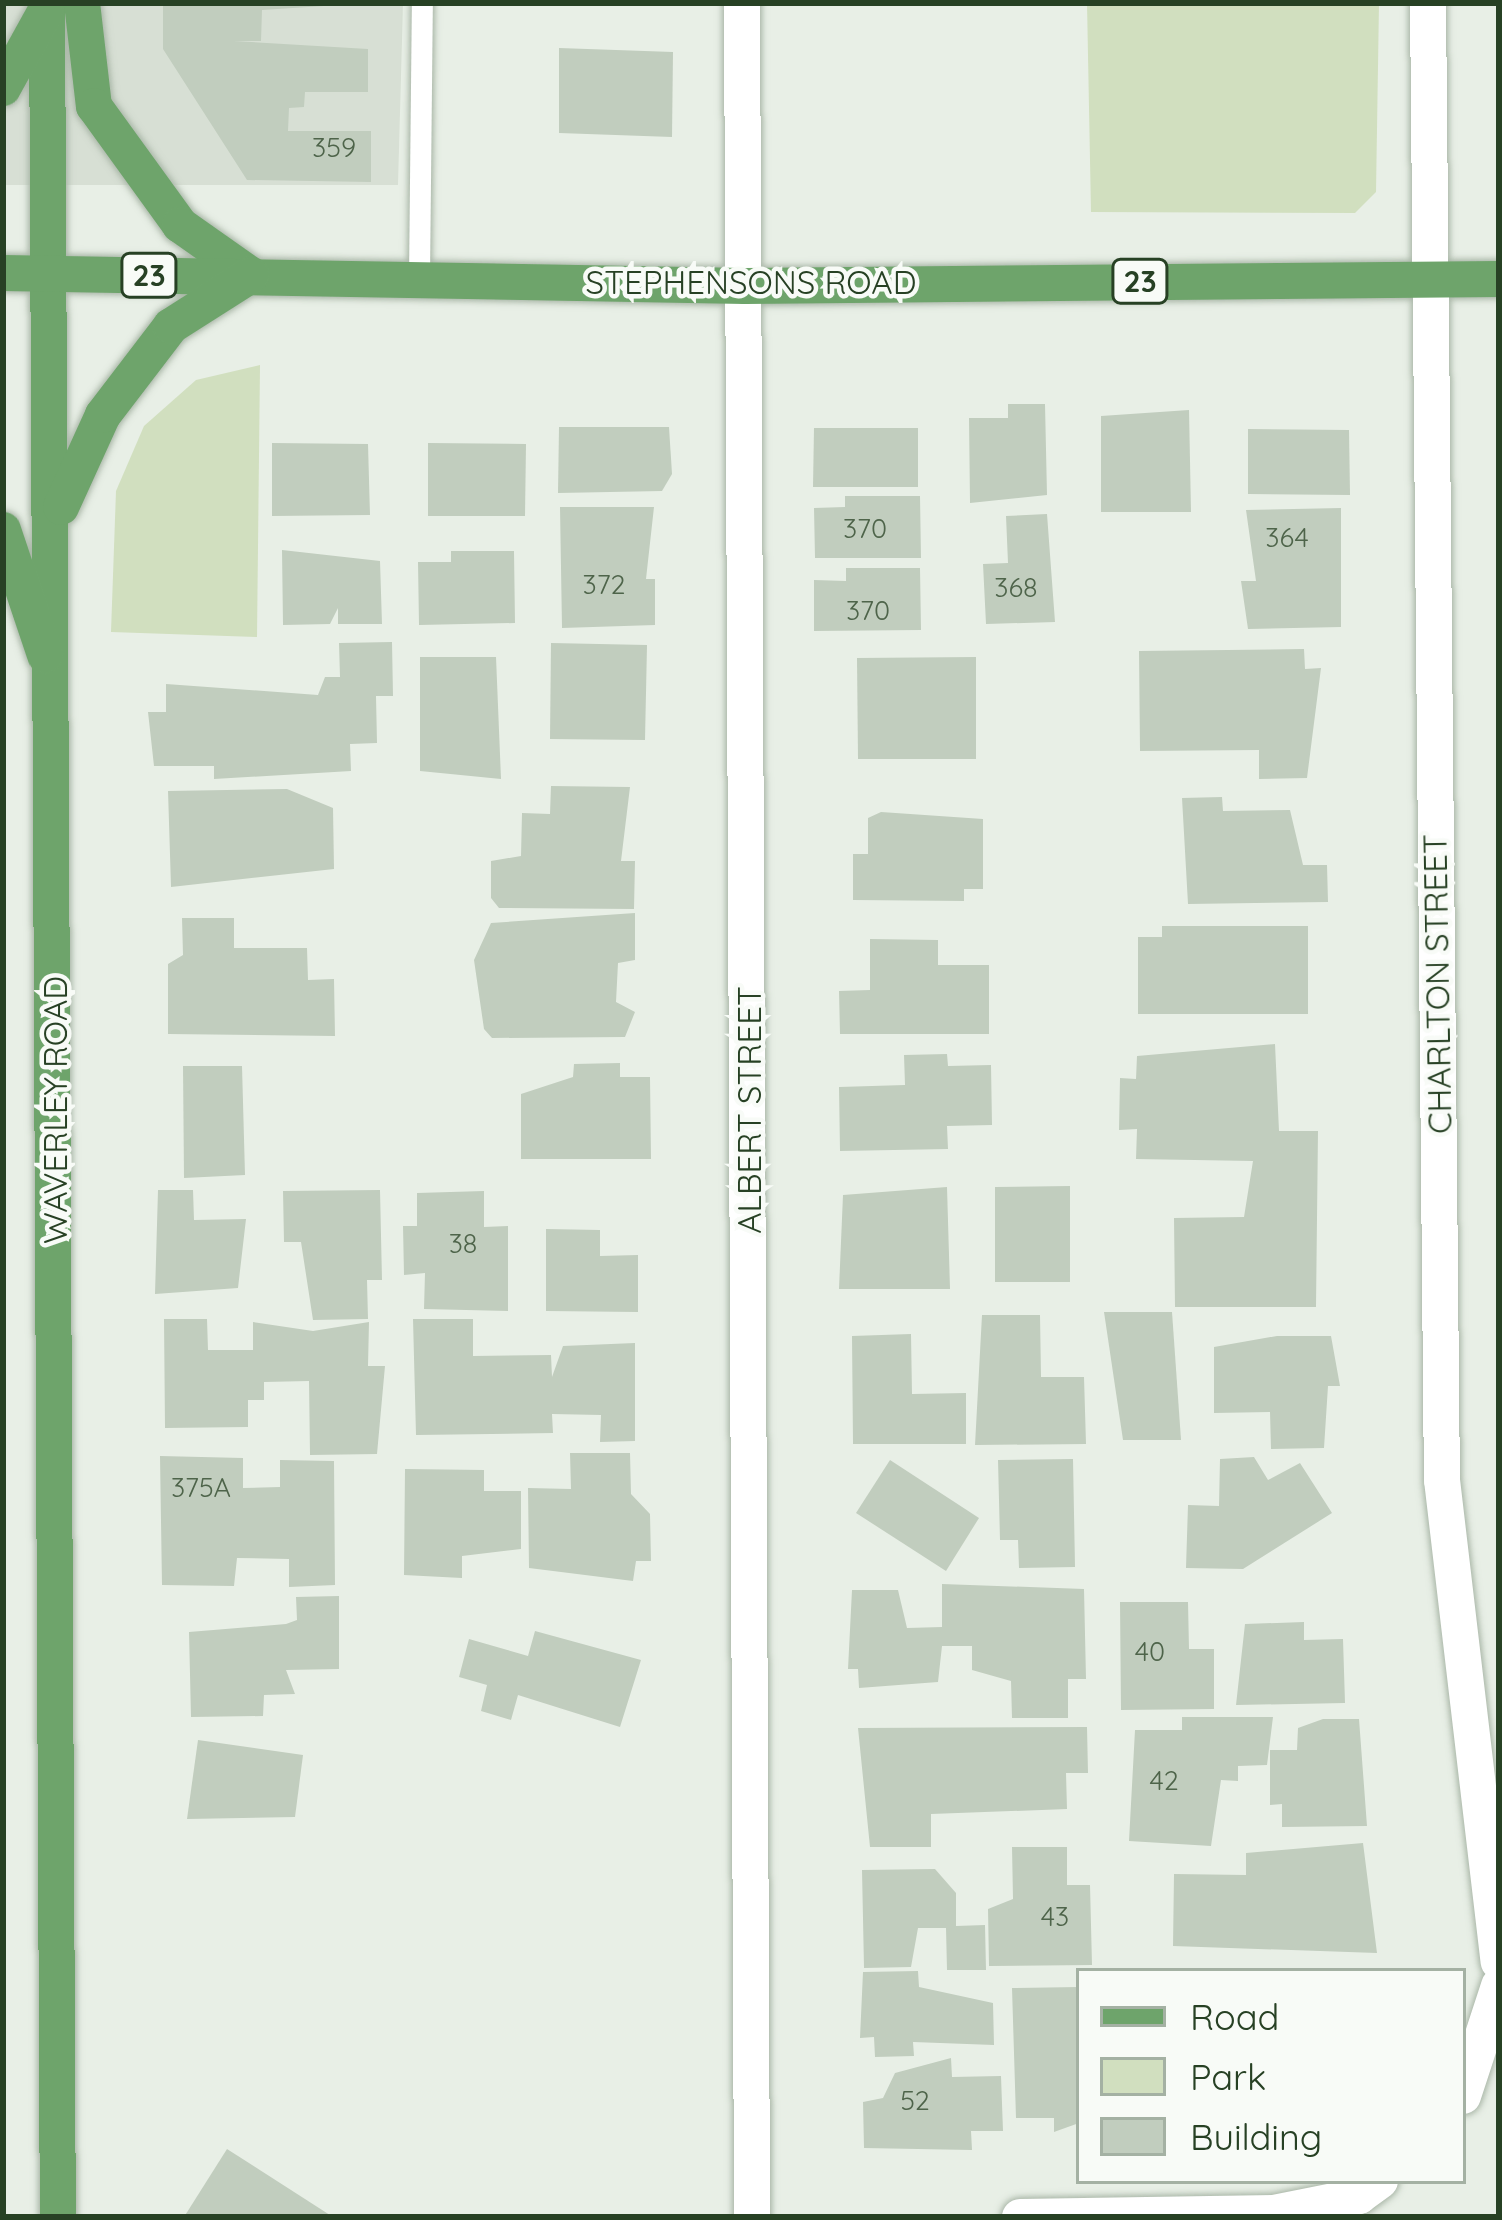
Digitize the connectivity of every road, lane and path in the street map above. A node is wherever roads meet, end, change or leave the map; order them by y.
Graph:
1 (422, 3) edge
2 (742, 3) edge
3 (1428, 3) edge
4 (59, 5) edge
5 (3, 88) edge
6 (3, 273) edge
7 (47, 275) junction
8 (251, 275) junction
9 (418, 277) junction
10 (1428, 278) junction
11 (1499, 278) edge
12 (745, 286) junction
13 (56, 518) junction
14 (3, 530) edge
15 (56, 687) junction
16 (1499, 1962) edge
17 (1499, 1986) edge
18 (1466, 2087) edge
19 (1376, 2184) edge
20 (58, 2217) edge
21 (752, 2217) edge
22 (1020, 2217) edge

1 - 9 lane
2 - 12 street, ALBERT STREET
3 - 10 street, CHARLTON STREET
4 - 5 main road
4 - 7 main road, WAVERLEY ROAD
4 - 8 main road
6 - 7 main road, STEPHENSONS ROAD / 23
7 - 8 main road, STEPHENSONS ROAD / 23
7 - 13 main road, WAVERLEY ROAD
8 - 9 main road, STEPHENSONS ROAD / 23
8 - 13 main road
9 - 12 main road, STEPHENSONS ROAD / 23
10 - 11 main road, STEPHENSONS ROAD / 23
10 - 12 main road, STEPHENSONS ROAD / 23
10 - 16 street, CHARLTON STREET
12 - 21 street, ALBERT STREET
13 - 15 main road, WAVERLEY ROAD
14 - 15 main road
15 - 20 main road, WAVERLEY ROAD
17 - 18 street
19 - 22 street

